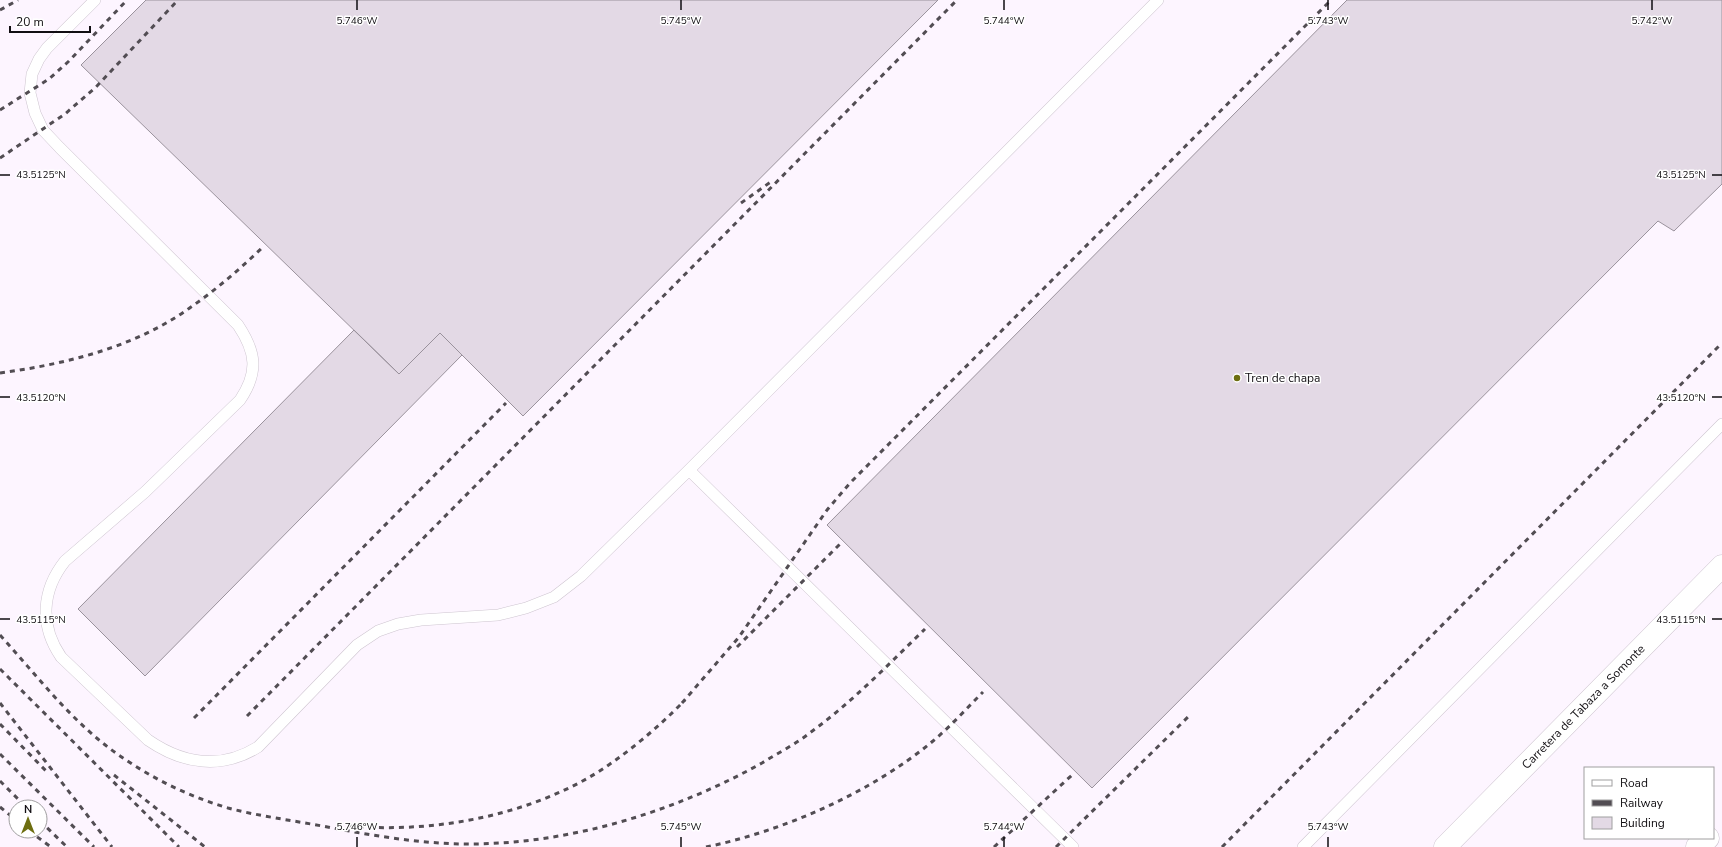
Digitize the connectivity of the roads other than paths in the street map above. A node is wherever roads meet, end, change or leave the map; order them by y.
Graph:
1 (95, 0) edge
2 (1158, 0) edge
3 (1722, 424) edge
4 (689, 470) junction
5 (1722, 566) edge
6 (1722, 825) edge
7 (1714, 832) edge
8 (1707, 839) edge
9 (1073, 847) edge
10 (1303, 847) edge
11 (1445, 847) edge
12 (1697, 847) edge

1 - 4 lane
2 - 4 lane
3 - 10 lane
4 - 9 lane
5 - 11 street, Carretera de Tabaza a Somonte
6 - 7 street
8 - 12 street

